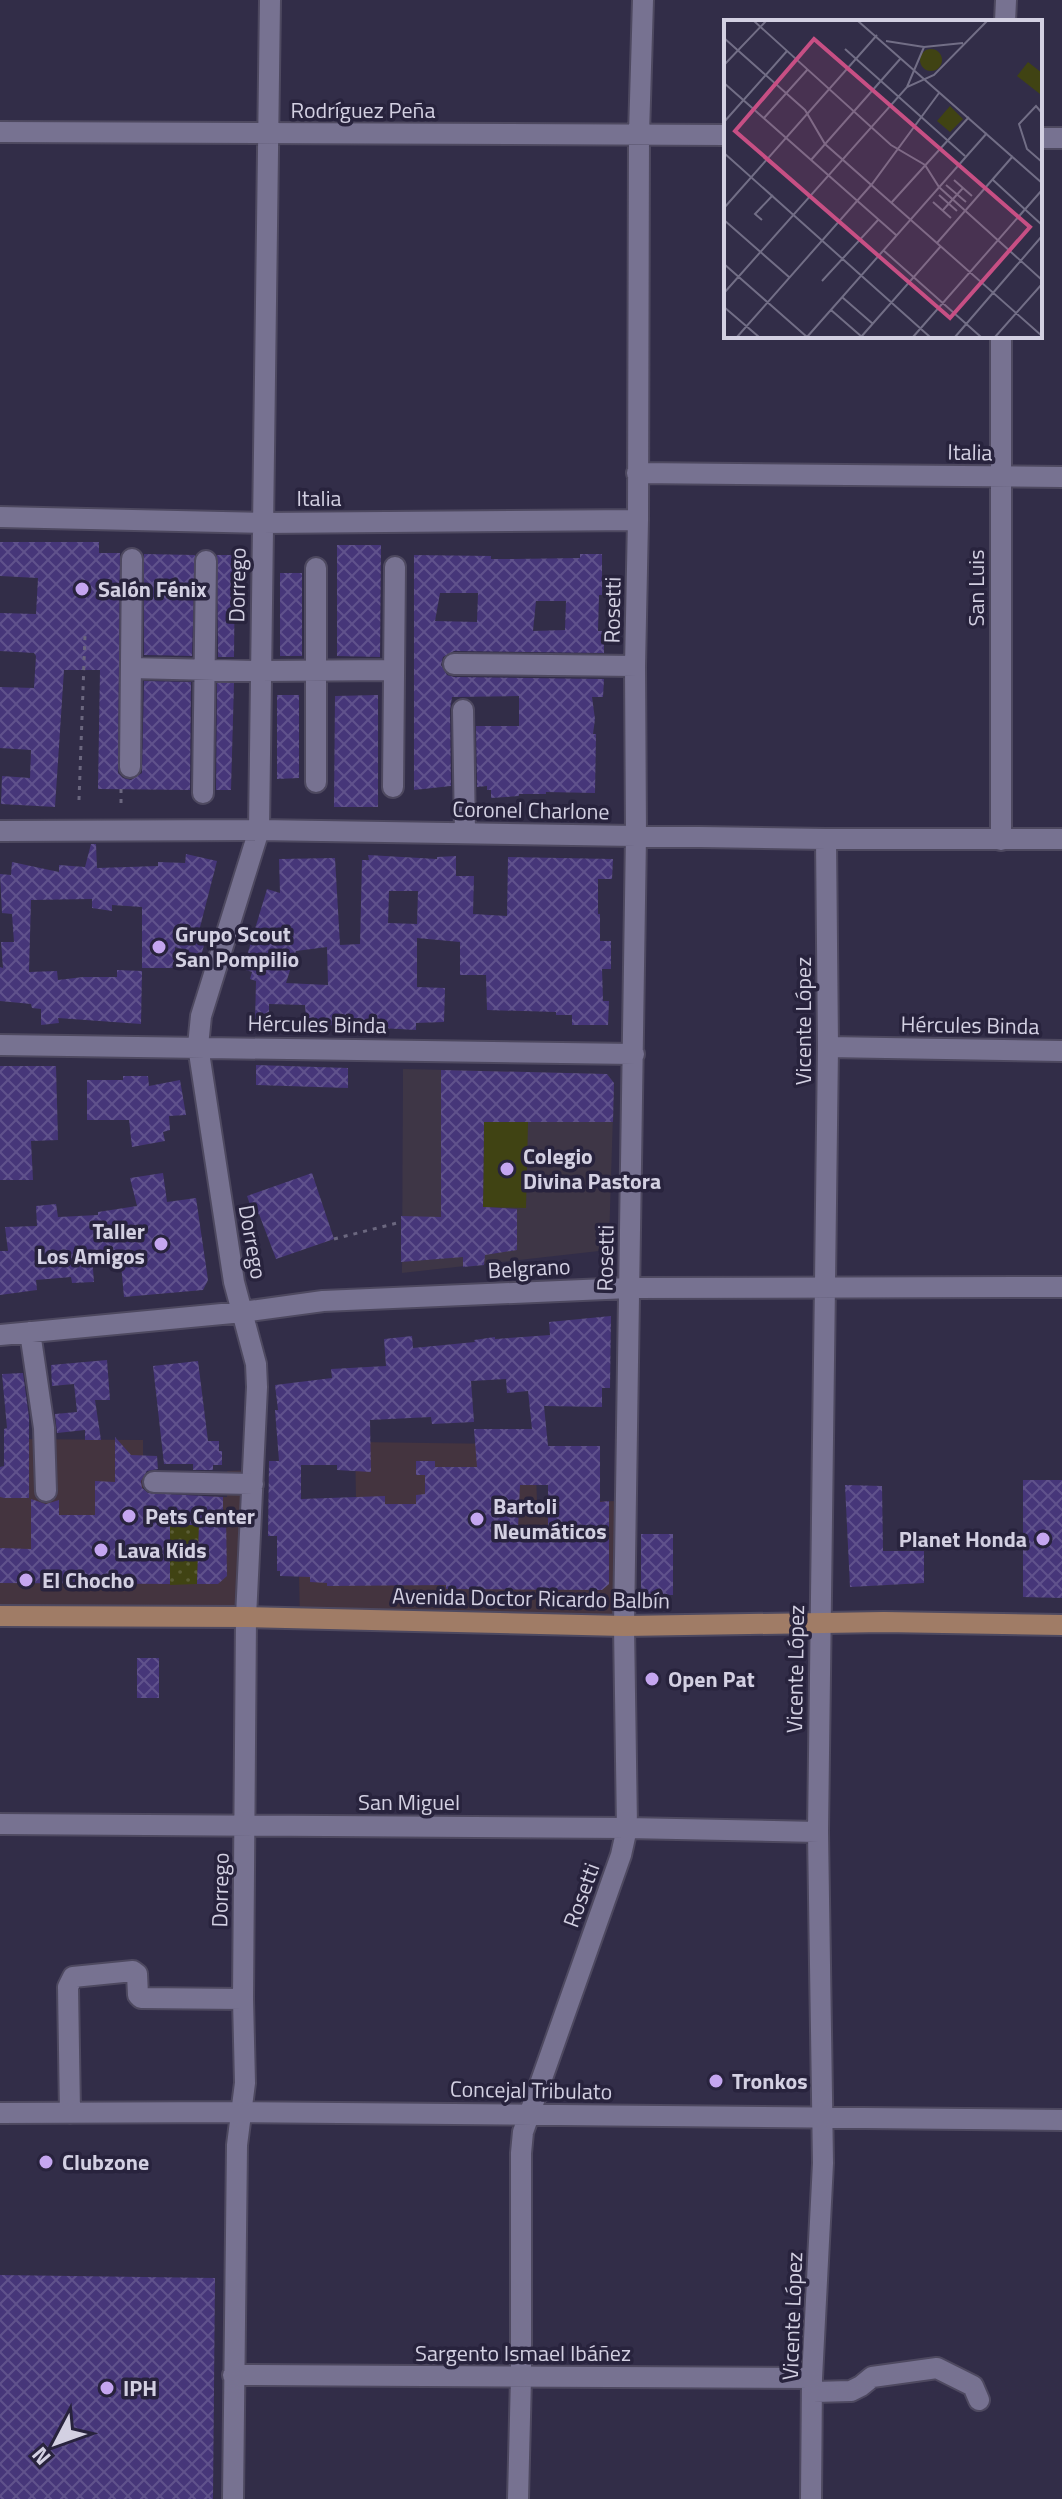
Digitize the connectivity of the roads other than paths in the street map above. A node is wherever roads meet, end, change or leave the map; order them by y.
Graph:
1 (270, 0) edge
2 (643, 0) edge
3 (1006, 0) edge
4 (1005, 20) edge
5 (0, 132) edge
6 (267, 134) junction
7 (639, 134) junction
8 (724, 135) edge
9 (1001, 338) edge
10 (637, 473) junction
11 (1000, 476) junction
12 (1062, 477) edge
13 (0, 517) edge
14 (638, 520) junction
15 (262, 523) junction
16 (132, 559) dead end
17 (206, 561) dead end
18 (395, 567) dead end
19 (316, 568) dead end
20 (454, 664) dead end
21 (635, 666) junction
22 (131, 668) junction
23 (316, 670) junction
24 (393, 670) junction
25 (203, 671) junction
26 (260, 671) junction
27 (463, 710) dead end
28 (130, 767) dead end
29 (316, 782) dead end
30 (393, 787) dead end
31 (203, 793) dead end
32 (259, 830) junction
33 (0, 831) edge
34 (465, 833) junction
35 (636, 835) junction
36 (826, 839) junction
37 (1062, 839) edge
38 (1001, 840) junction
39 (0, 1045) edge
40 (198, 1046) junction
41 (828, 1047) junction
42 (1062, 1051) edge
43 (634, 1054) junction
44 (825, 1286) junction
45 (1062, 1287) edge
46 (629, 1288) junction
47 (243, 1312) junction
48 (30, 1332) junction
49 (0, 1335) edge
50 (154, 1482) dead end
51 (253, 1484) junction
52 (46, 1491) dead end
53 (0, 1616) edge
54 (246, 1617) junction
55 (819, 1622) junction
56 (1062, 1625) edge
57 (624, 1626) junction
58 (0, 1824) edge
59 (245, 1825) junction
60 (627, 1828) junction
61 (818, 1832) junction
62 (243, 1999) junction
63 (241, 2112) junction
64 (0, 2113) edge
65 (70, 2113) junction
66 (529, 2114) junction
67 (822, 2119) junction
68 (1062, 2120) edge
69 (233, 2375) junction
70 (521, 2377) junction
71 (813, 2385) junction
72 (979, 2400) dead end
73 (233, 2499) edge
74 (518, 2499) edge
75 (811, 2499) edge

1 - 6 street, Dorrego
2 - 7 street, Rosetti
3 - 4 street
5 - 6 street, Rodríguez Peña
6 - 7 street, Rodríguez Peña
6 - 15 street, Dorrego
7 - 8 street, Rodríguez Peña
7 - 10 street, Rosetti
9 - 11 street, San Luis
10 - 11 street, Italia
10 - 14 street, Rosetti
11 - 12 street, Italia
11 - 38 street, San Luis
13 - 15 street, Italia
14 - 15 street, Italia
14 - 21 street, Rosetti
15 - 26 street, Dorrego
16 - 22 street
17 - 25 street
18 - 24 street
19 - 23 street
20 - 21 street
21 - 35 street, Rosetti
22 - 25 street
22 - 28 street
23 - 24 street
23 - 26 street
23 - 29 street
24 - 30 street
25 - 26 street
25 - 31 street
26 - 32 street, Dorrego
27 - 34 street
32 - 33 street, Coronel Charlone
32 - 34 street, Coronel Charlone
32 - 40 street, Dorrego
34 - 35 street, Coronel Charlone
35 - 36 street, Coronel Charlone
35 - 43 street, Rosetti
36 - 38 street, Coronel Charlone
36 - 41 street, Vicente López
37 - 38 street, Coronel Charlone
39 - 40 street, Hércules Binda
40 - 43 street, Hércules Binda
40 - 47 street, Dorrego
41 - 42 street, Hércules Binda
41 - 44 street, Vicente López
43 - 46 street, Rosetti
44 - 45 street, Belgrano
44 - 46 street, Belgrano
44 - 55 street, Vicente López
46 - 47 street, Belgrano
46 - 57 street, Rosetti
47 - 48 street, Belgrano
47 - 51 street, Dorrego
48 - 49 street, Belgrano
48 - 52 street
50 - 51 street
51 - 54 street, Dorrego
53 - 54 main road, Avenida Doctor Ricardo Balbín
54 - 57 main road, Avenida Doctor Ricardo Balbín
54 - 59 street, Dorrego
55 - 56 main road, Avenida Doctor Ricardo Balbín
55 - 57 main road, Avenida Doctor Ricardo Balbín
55 - 61 street, Vicente López
57 - 60 street, Rosetti
58 - 59 street, San Miguel
59 - 60 street, San Miguel
59 - 62 street, Dorrego
60 - 61 street, San Miguel
60 - 66 street, Rosetti
61 - 67 street, Vicente López
62 - 63 street, Dorrego
62 - 65 street
63 - 65 street, Concejal Tribulato
63 - 66 street, Concejal Tribulato
63 - 69 street, Dorrego
64 - 65 street, Concejal Tribulato
66 - 67 street, Concejal Tribulato
66 - 70 street, Rosetti
67 - 68 street, Concejal Tribulato
67 - 71 street, Vicente López
69 - 70 street, Sargento Ismael Ibáñez
69 - 73 street, Dorrego
70 - 71 street, Sargento Ismael Ibáñez
70 - 74 street, Rosetti
71 - 72 street, Sargento Ismael Ibáñez
71 - 75 street, Vicente López

